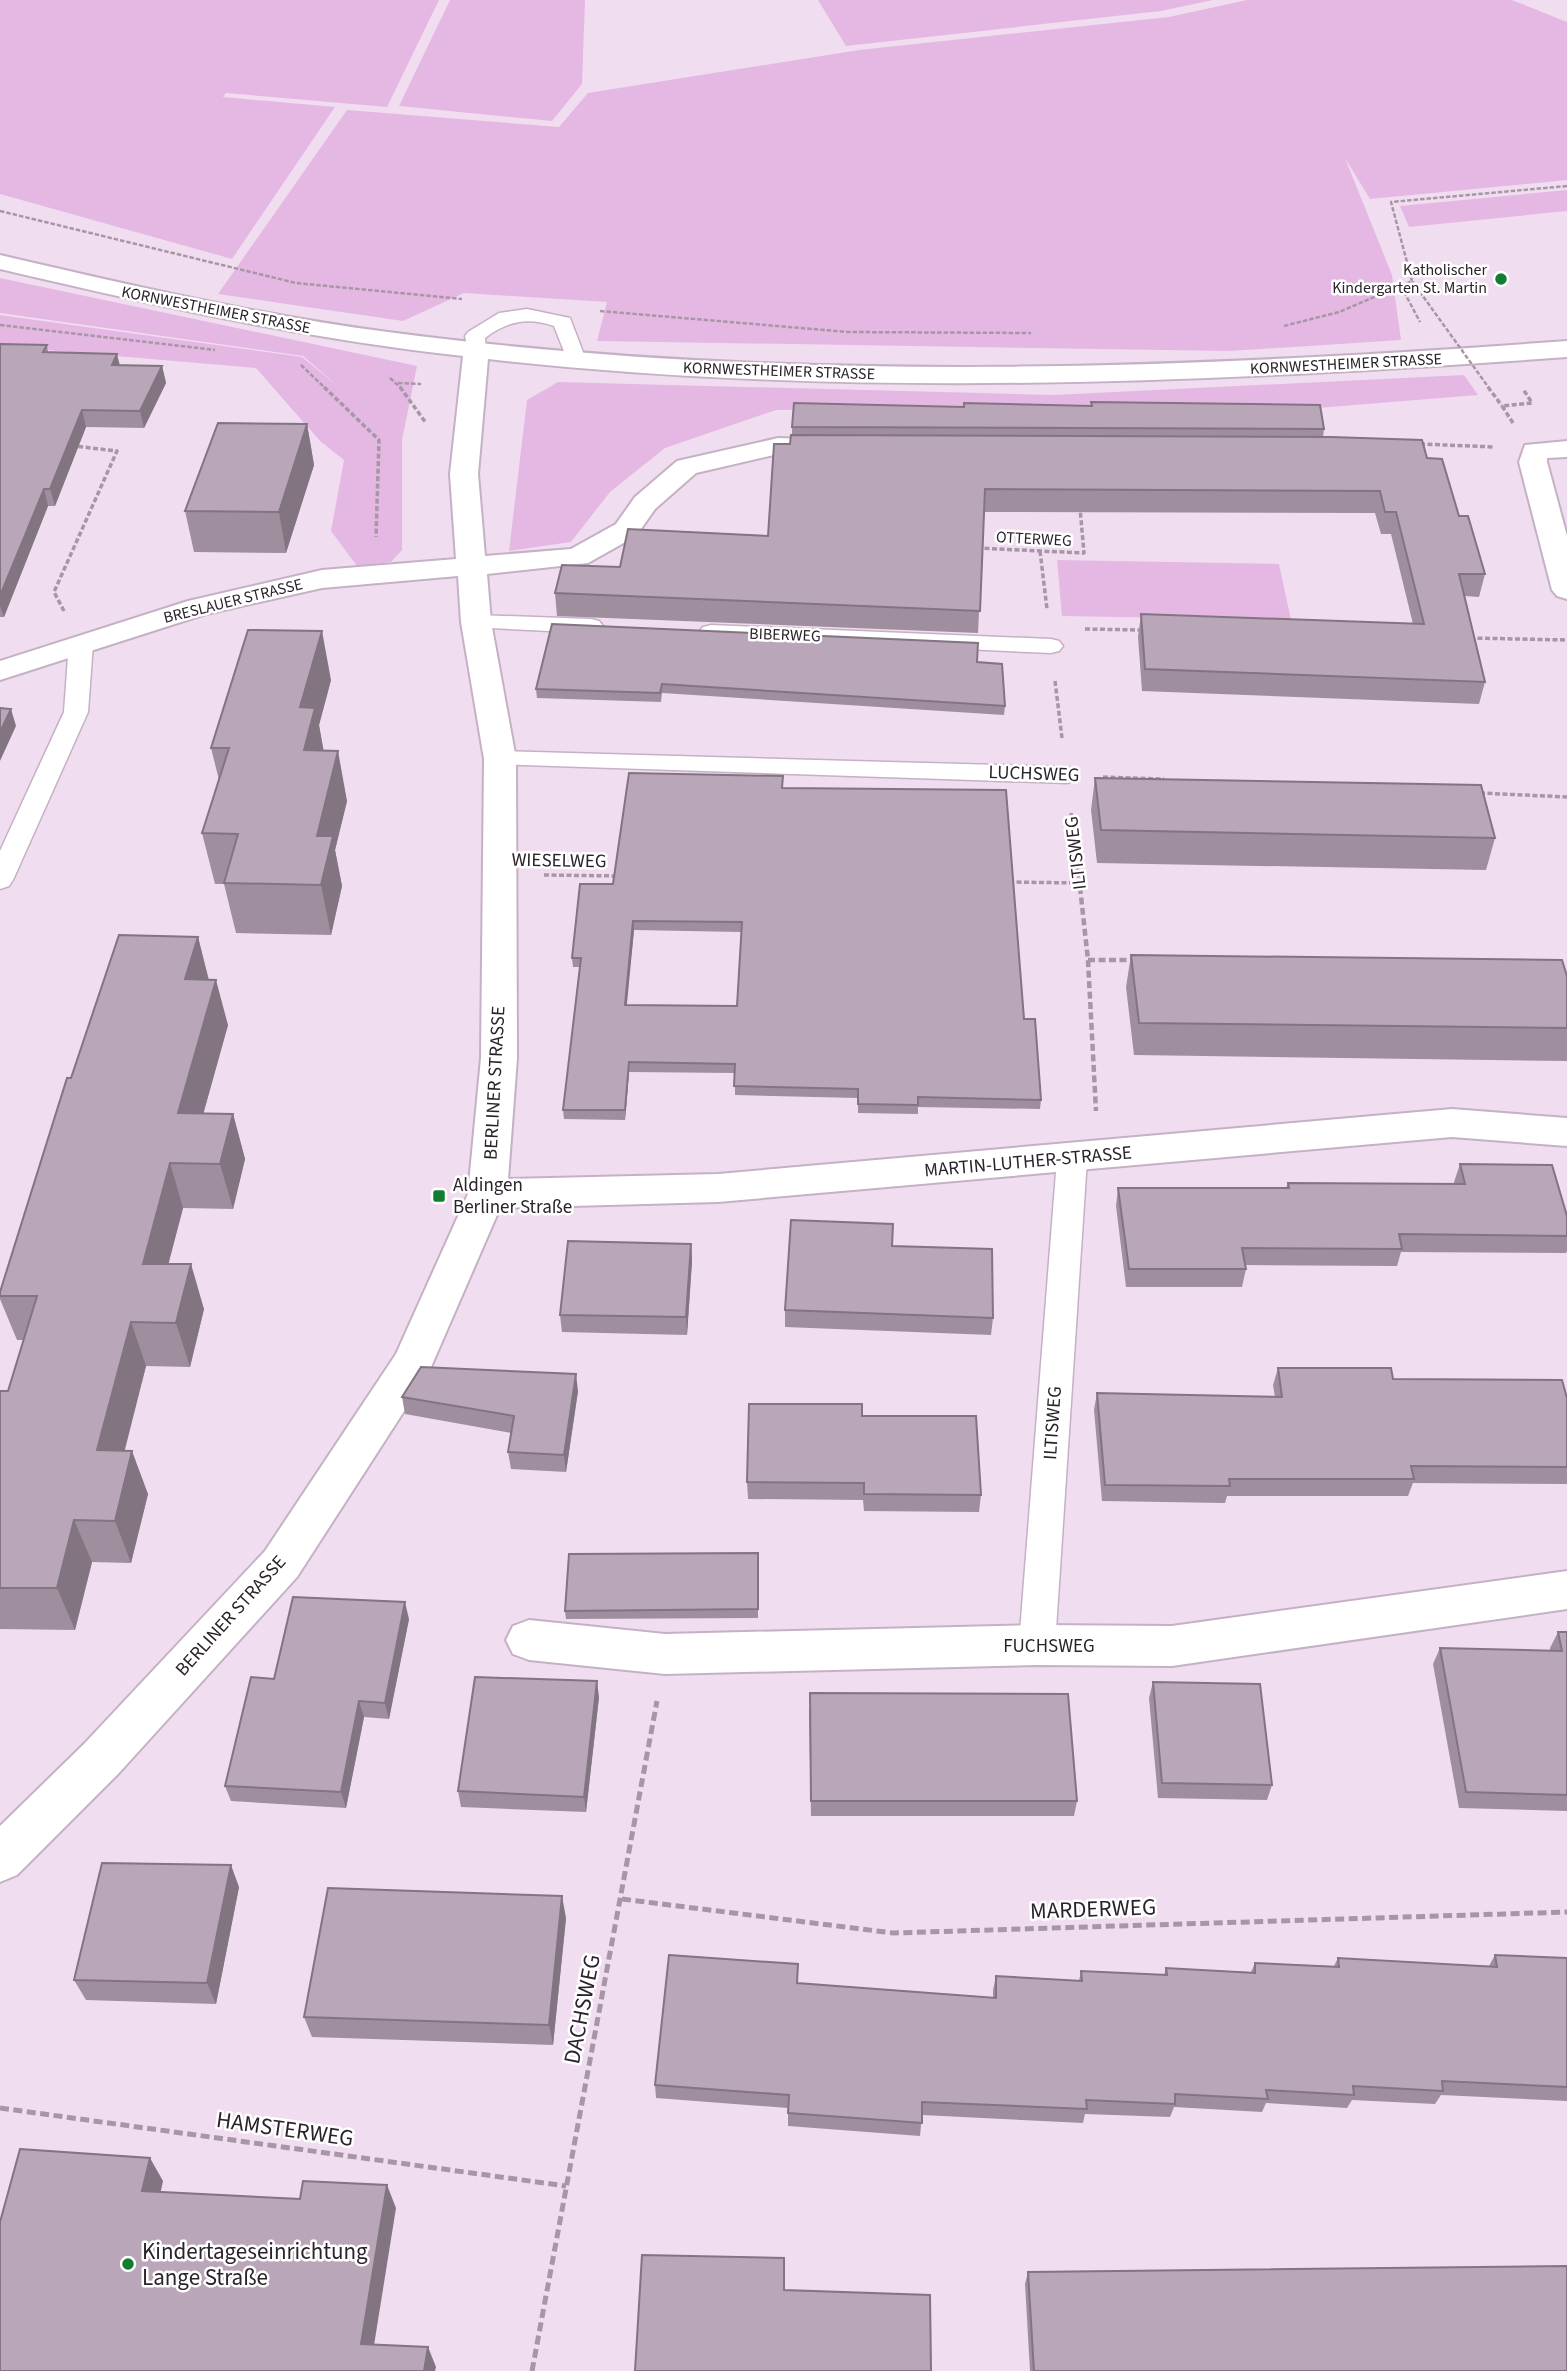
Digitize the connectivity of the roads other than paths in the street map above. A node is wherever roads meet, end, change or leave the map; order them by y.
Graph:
1 (0, 262) edge
2 (1567, 349) edge
3 (476, 352) junction
4 (576, 360) junction
5 (845, 446) edge
6 (1553, 450) edge
7 (472, 568) junction
8 (1567, 590) edge
9 (476, 622) junction
10 (615, 628) edge
11 (684, 631) edge
12 (1050, 637) road end
13 (80, 643) junction
14 (0, 671) edge
15 (500, 759) junction
16 (1067, 775) road end
17 (0, 880) edge
18 (1567, 1132) edge
19 (1085, 1158) junction
20 (487, 1194) junction
21 (1567, 1590) edge
22 (529, 1640) dead end
23 (1037, 1645) junction
24 (0, 1859) edge

1 - 3 street, KORNWESTHEIMER STRASSE
2 - 4 street, KORNWESTHEIMER STRASSE
3 - 4 street, KORNWESTHEIMER STRASSE
3 - 4 lane
3 - 7 street, BERLINER STRASSE
5 - 7 street, BRESLAUER STRASSE
6 - 8 street
7 - 9 street, BERLINER STRASSE
7 - 13 street, BRESLAUER STRASSE
9 - 10 lane
9 - 15 street, BERLINER STRASSE
11 - 12 lane, BIBERWEG
13 - 14 street, BRESLAUER STRASSE
13 - 17 lane
15 - 16 lane, LUCHSWEG
15 - 20 street, BERLINER STRASSE
18 - 19 street, MARTIN-LUTHER-STRASSE
19 - 20 street, MARTIN-LUTHER-STRASSE
19 - 23 lane, ILTISWEG
20 - 24 street, BERLINER STRASSE
21 - 23 street, FUCHSWEG
22 - 23 street, FUCHSWEG

